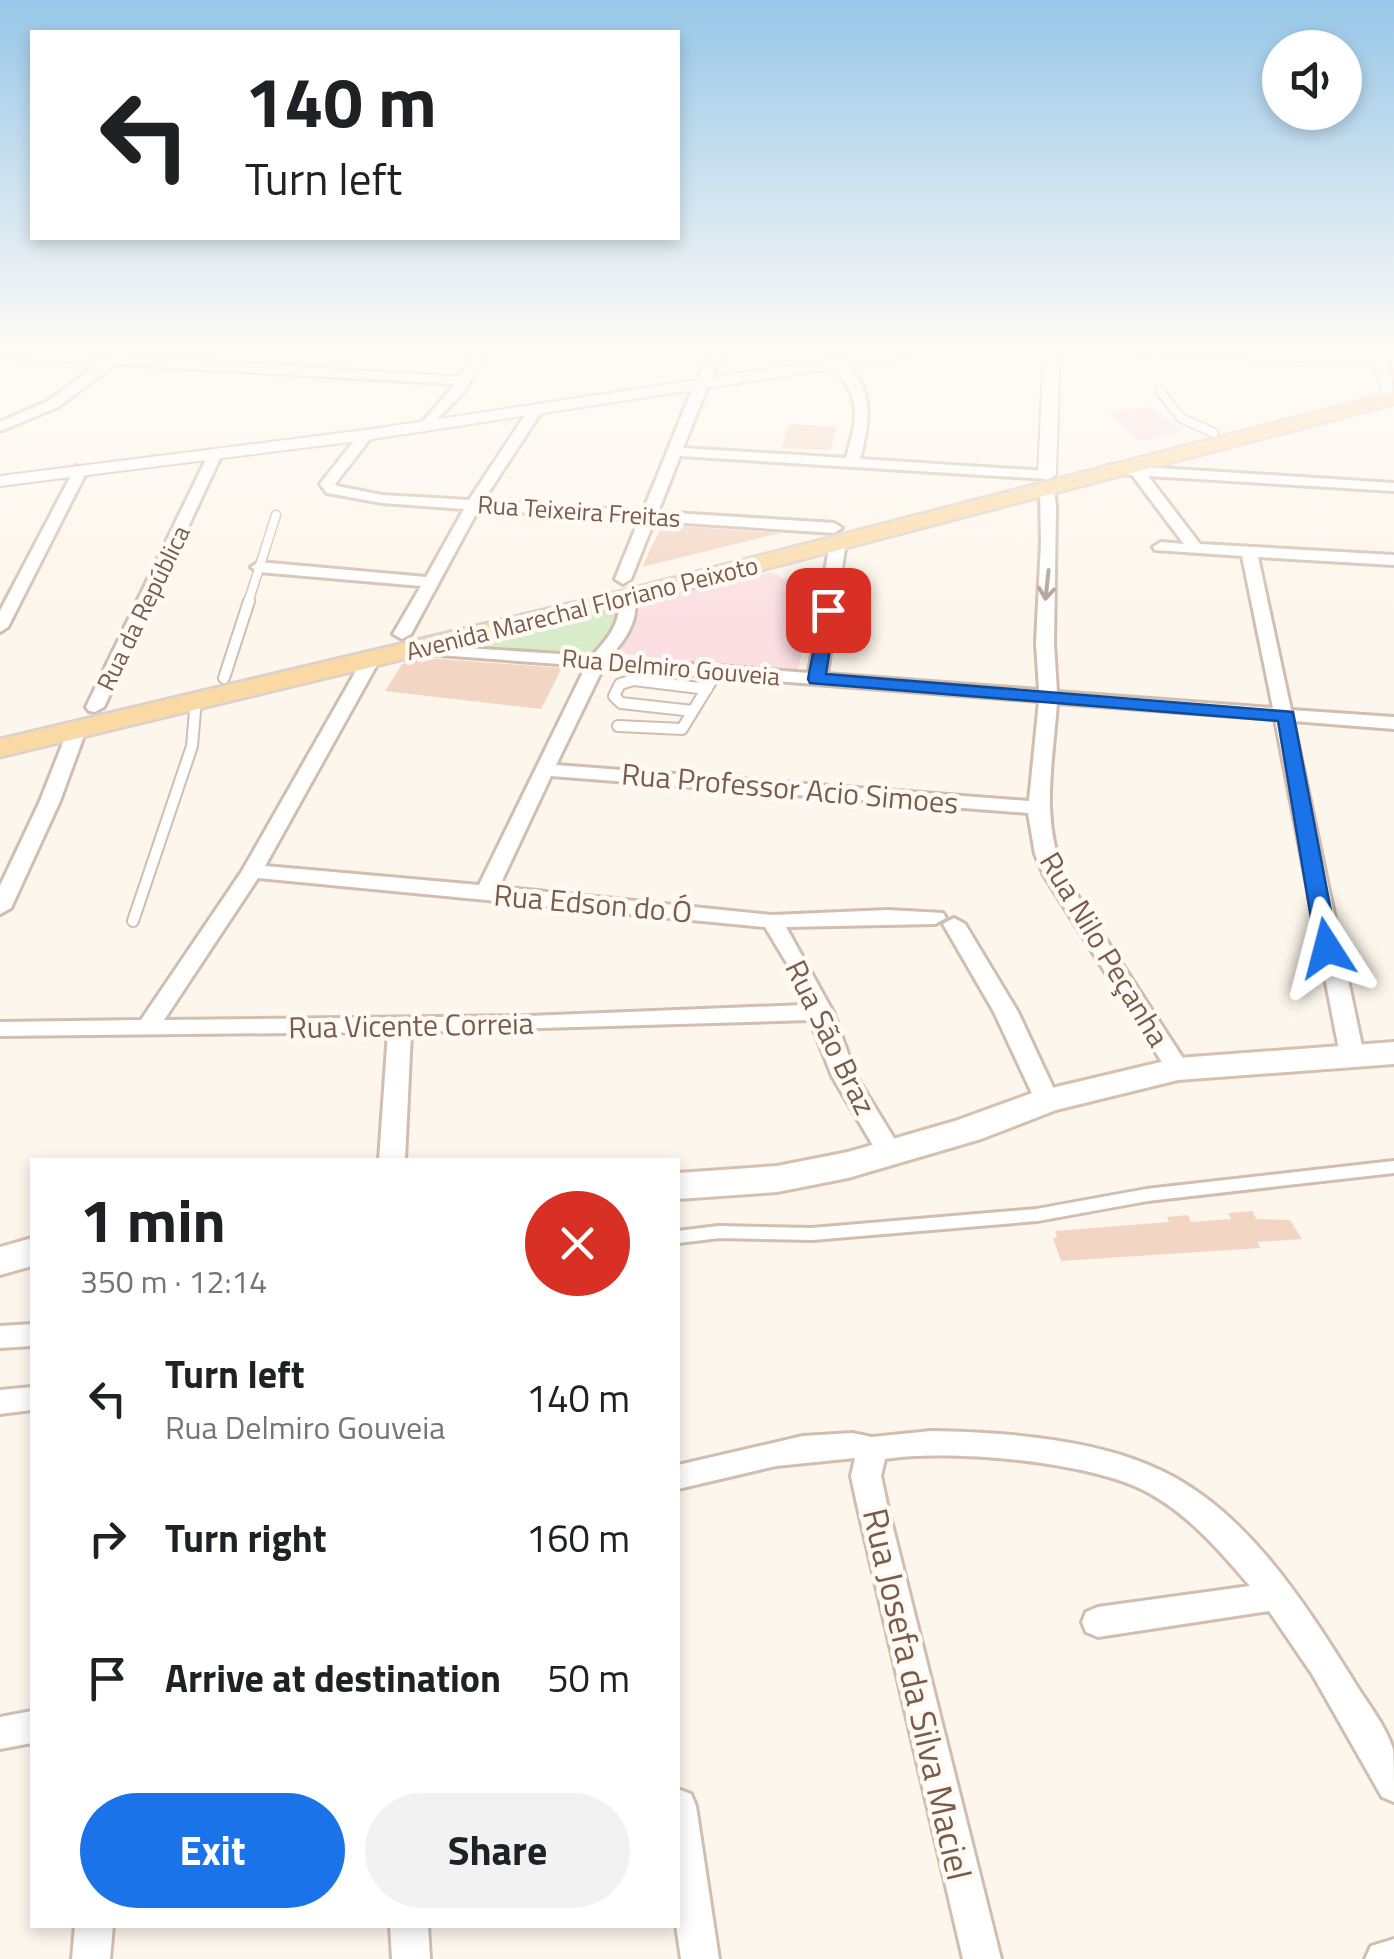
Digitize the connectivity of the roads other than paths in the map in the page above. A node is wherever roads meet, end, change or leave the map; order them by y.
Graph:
1 (318, 440) edge
2 (361, 440) edge
3 (515, 440) edge
4 (681, 440) edge
5 (857, 440) edge
6 (1049, 440) edge
7 (1189, 440) edge
8 (1231, 440) edge
9 (677, 452) junction
10 (215, 454) junction
11 (852, 462) junction
12 (81, 470) junction
13 (1124, 470) junction
14 (0, 480) edge
15 (1047, 482) junction
16 (1394, 487) edge
17 (474, 504) junction
18 (276, 515) dead end
19 (651, 515) junction
20 (836, 535) junction
21 (1161, 547) dead end
22 (1195, 548) junction
23 (1248, 551) junction
24 (1394, 560) edge
25 (259, 567) junction
26 (432, 582) junction
27 (625, 588) junction
28 (0, 627) edge
29 (402, 634) junction
30 (426, 648) junction
31 (370, 661) junction
32 (598, 661) junction
33 (718, 670) junction
34 (224, 678) junction
35 (817, 679) junction
36 (707, 689) junction
37 (196, 699) junction
38 (1049, 699) junction
39 (94, 706) junction
40 (692, 711) junction
41 (1286, 716) junction
42 (1394, 723) edge
43 (618, 726) dead end
44 (0, 730) edge
45 (77, 730) junction
46 (0, 748) edge
47 (544, 770) junction
48 (1036, 808) junction
49 (252, 871) junction
50 (485, 894) junction
51 (0, 908) edge
52 (133, 920) dead end
53 (772, 921) junction
54 (821, 1012) junction
55 (400, 1026) junction
56 (148, 1027) junction
57 (0, 1029) edge
58 (1394, 1053) edge
59 (1352, 1055) junction
60 (1178, 1069) junction
61 (1047, 1100) junction
62 (890, 1153) junction
63 (392, 1158) edge
64 (1394, 1167) edge
65 (680, 1186) edge
66 (680, 1237) edge
67 (30, 1253) edge
68 (0, 1261) edge
69 (30, 1334) edge
70 (0, 1337) edge
71 (30, 1400) edge
72 (0, 1402) edge
73 (882, 1447) junction
74 (680, 1477) edge
75 (1276, 1596) junction
76 (1098, 1622) dead end
77 (30, 1727) edge
78 (0, 1733) edge
79 (1394, 1785) edge
80 (680, 1820) edge
81 (94, 1928) edge
82 (409, 1928) edge
83 (1394, 1958) edge
84 (91, 1959) edge
85 (410, 1959) edge
86 (700, 1959) edge
87 (982, 1959) edge
88 (1384, 1959) edge

1 - 10 street
2 - 17 street, Rua Teixeira Freitas
3 - 17 street
4 - 9 street
5 - 11 street
6 - 15 street, Rua Nilo Peçanha
7 - 15 main road, Avenida Marechal Floriano Peixoto
8 - 13 main road, Avenida Marechal Floriano Peixoto
9 - 11 street
9 - 19 street
10 - 12 street
10 - 39 street, Rua da República
11 - 15 street
12 - 14 street
12 - 28 street
13 - 15 main road, Avenida Marechal Floriano Peixoto
13 - 16 street
13 - 22 street
15 - 20 main road, Avenida Marechal Floriano Peixoto
15 -> 38 street, Rua Nilo Peçanha
17 - 19 street, Rua Teixeira Freitas
17 - 26 street
18 - 25 lane
19 - 20 street, Rua Teixeira Freitas
19 - 27 street
20 - 27 main road, Avenida Marechal Floriano Peixoto
20 - 35 street
21 - 22 street
22 - 23 street
23 - 24 street
23 - 41 street
25 - 26 street
25 - 34 lane
26 - 29 street
27 - 29 main road, Avenida Marechal Floriano Peixoto
27 - 30 main road, Avenida Marechal Floriano Peixoto
27 - 32 street
29 - 34 main road, Avenida Marechal Floriano Peixoto
30 - 31 main road, Avenida Marechal Floriano Peixoto
30 - 32 street, Rua Delmiro Gouveia
31 - 37 main road, Avenida Marechal Floriano Peixoto
31 - 49 street
32 - 33 street, Rua Delmiro Gouveia
32 - 47 street
33 - 35 street, Rua Delmiro Gouveia
33 - 36 lane
34 - 39 main road, Avenida Marechal Floriano Peixoto
35 - 38 street, Rua Delmiro Gouveia
36 - 40 lane
36 - 40 lane
37 - 45 main road, Avenida Marechal Floriano Peixoto
37 - 52 lane
38 - 41 street, Rua Delmiro Gouveia
38 - 48 street, Rua Nilo Peçanha
39 - 44 main road, Avenida Marechal Floriano Peixoto
40 - 43 lane
41 - 42 street, Rua Delmiro Gouveia
41 - 59 street
45 - 46 main road, Avenida Marechal Floriano Peixoto
45 - 51 street
47 - 48 street, Rua Professor Acio Simoes
47 - 50 street
48 - 60 street, Rua Nilo Peçanha
49 - 50 street, Rua Edson do Ó
49 - 56 street
50 - 53 street, Rua Edson do Ó
53 - 54 street, Rua São Braz
53 - 61 street, Rua Edson do Ó
54 - 55 street, Rua Vicente Correia
54 - 62 street, Rua São Braz
55 - 56 street, Rua Vicente Correia
55 - 63 street
56 - 57 street, Rua Vicente Correia
58 - 59 main road
59 - 60 main road
60 - 61 main road
61 - 62 main road
62 - 65 main road
64 - 66 lane
67 - 68 main road
69 - 70 street
71 - 72 street
73 - 74 street
73 - 75 street
73 - 87 street, Rua Josefa da Silva Maciel
75 - 76 street
75 - 79 street
77 - 78 street
80 - 86 street
81 - 84 street
82 - 85 street
83 - 88 street

